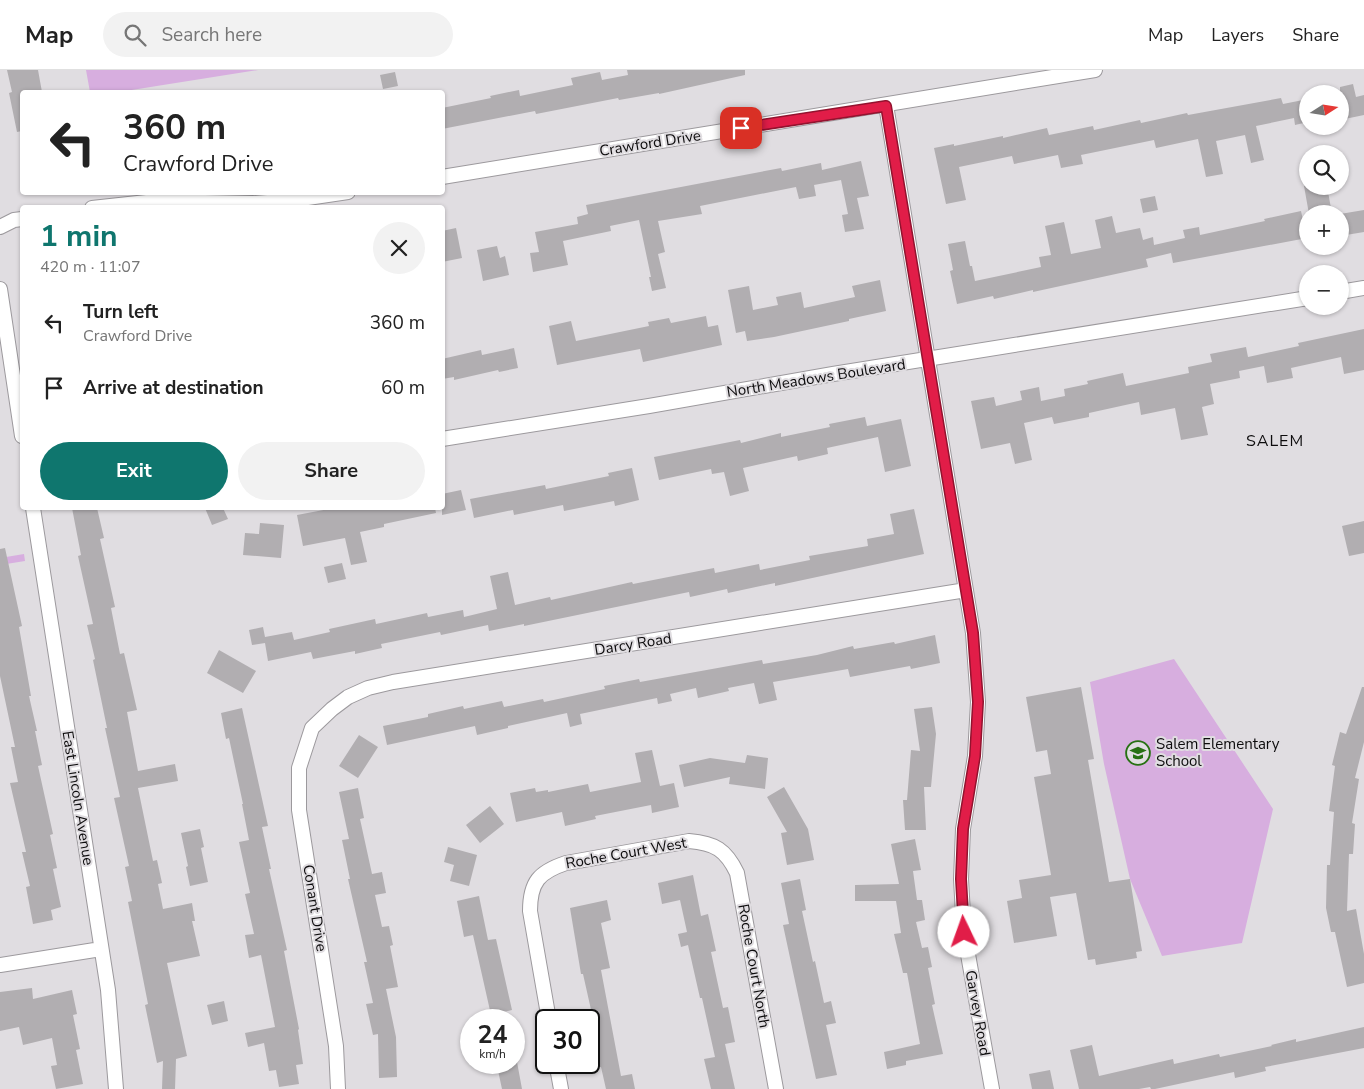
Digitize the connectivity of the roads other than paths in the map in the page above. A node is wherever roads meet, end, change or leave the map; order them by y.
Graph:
1 (1095, 70) edge
2 (886, 106) junction
3 (445, 177) edge
4 (328, 195) edge
5 (119, 205) edge
6 (253, 205) edge
7 (20, 219) edge
8 (0, 227) edge
9 (1364, 288) edge
10 (0, 289) edge
11 (1349, 290) edge
12 (1299, 299) edge
13 (928, 360) junction
14 (20, 423) edge
15 (445, 440) edge
16 (33, 510) edge
17 (966, 590) junction
18 (312, 728) joint
19 (719, 850) joint
20 (101, 949) junction
21 (0, 964) edge
22 (547, 1009) edge
23 (558, 1074) edge
24 (116, 1089) edge
25 (338, 1089) edge
26 (561, 1089) edge
27 (776, 1089) edge
28 (992, 1089) edge

1 - 2 street, Crawford Drive
2 - 3 street, Crawford Drive
2 - 13 street, Garvey Road
4 - 6 street
5 - 6 street
7 - 8 street
9 - 11 street
10 - 14 street
12 - 13 street, North Meadows Boulevard
13 - 15 street, North Meadows Boulevard
13 - 17 street, Garvey Road
16 - 20 street, East Lincoln Avenue
17 - 18 street, Darcy Road
17 - 28 street, Garvey Road
18 - 25 street, Conant Drive
19 - 22 street, Roche Court West
19 - 27 street, Roche Court North
20 - 21 street
20 - 24 street, East Lincoln Avenue
23 - 26 street

